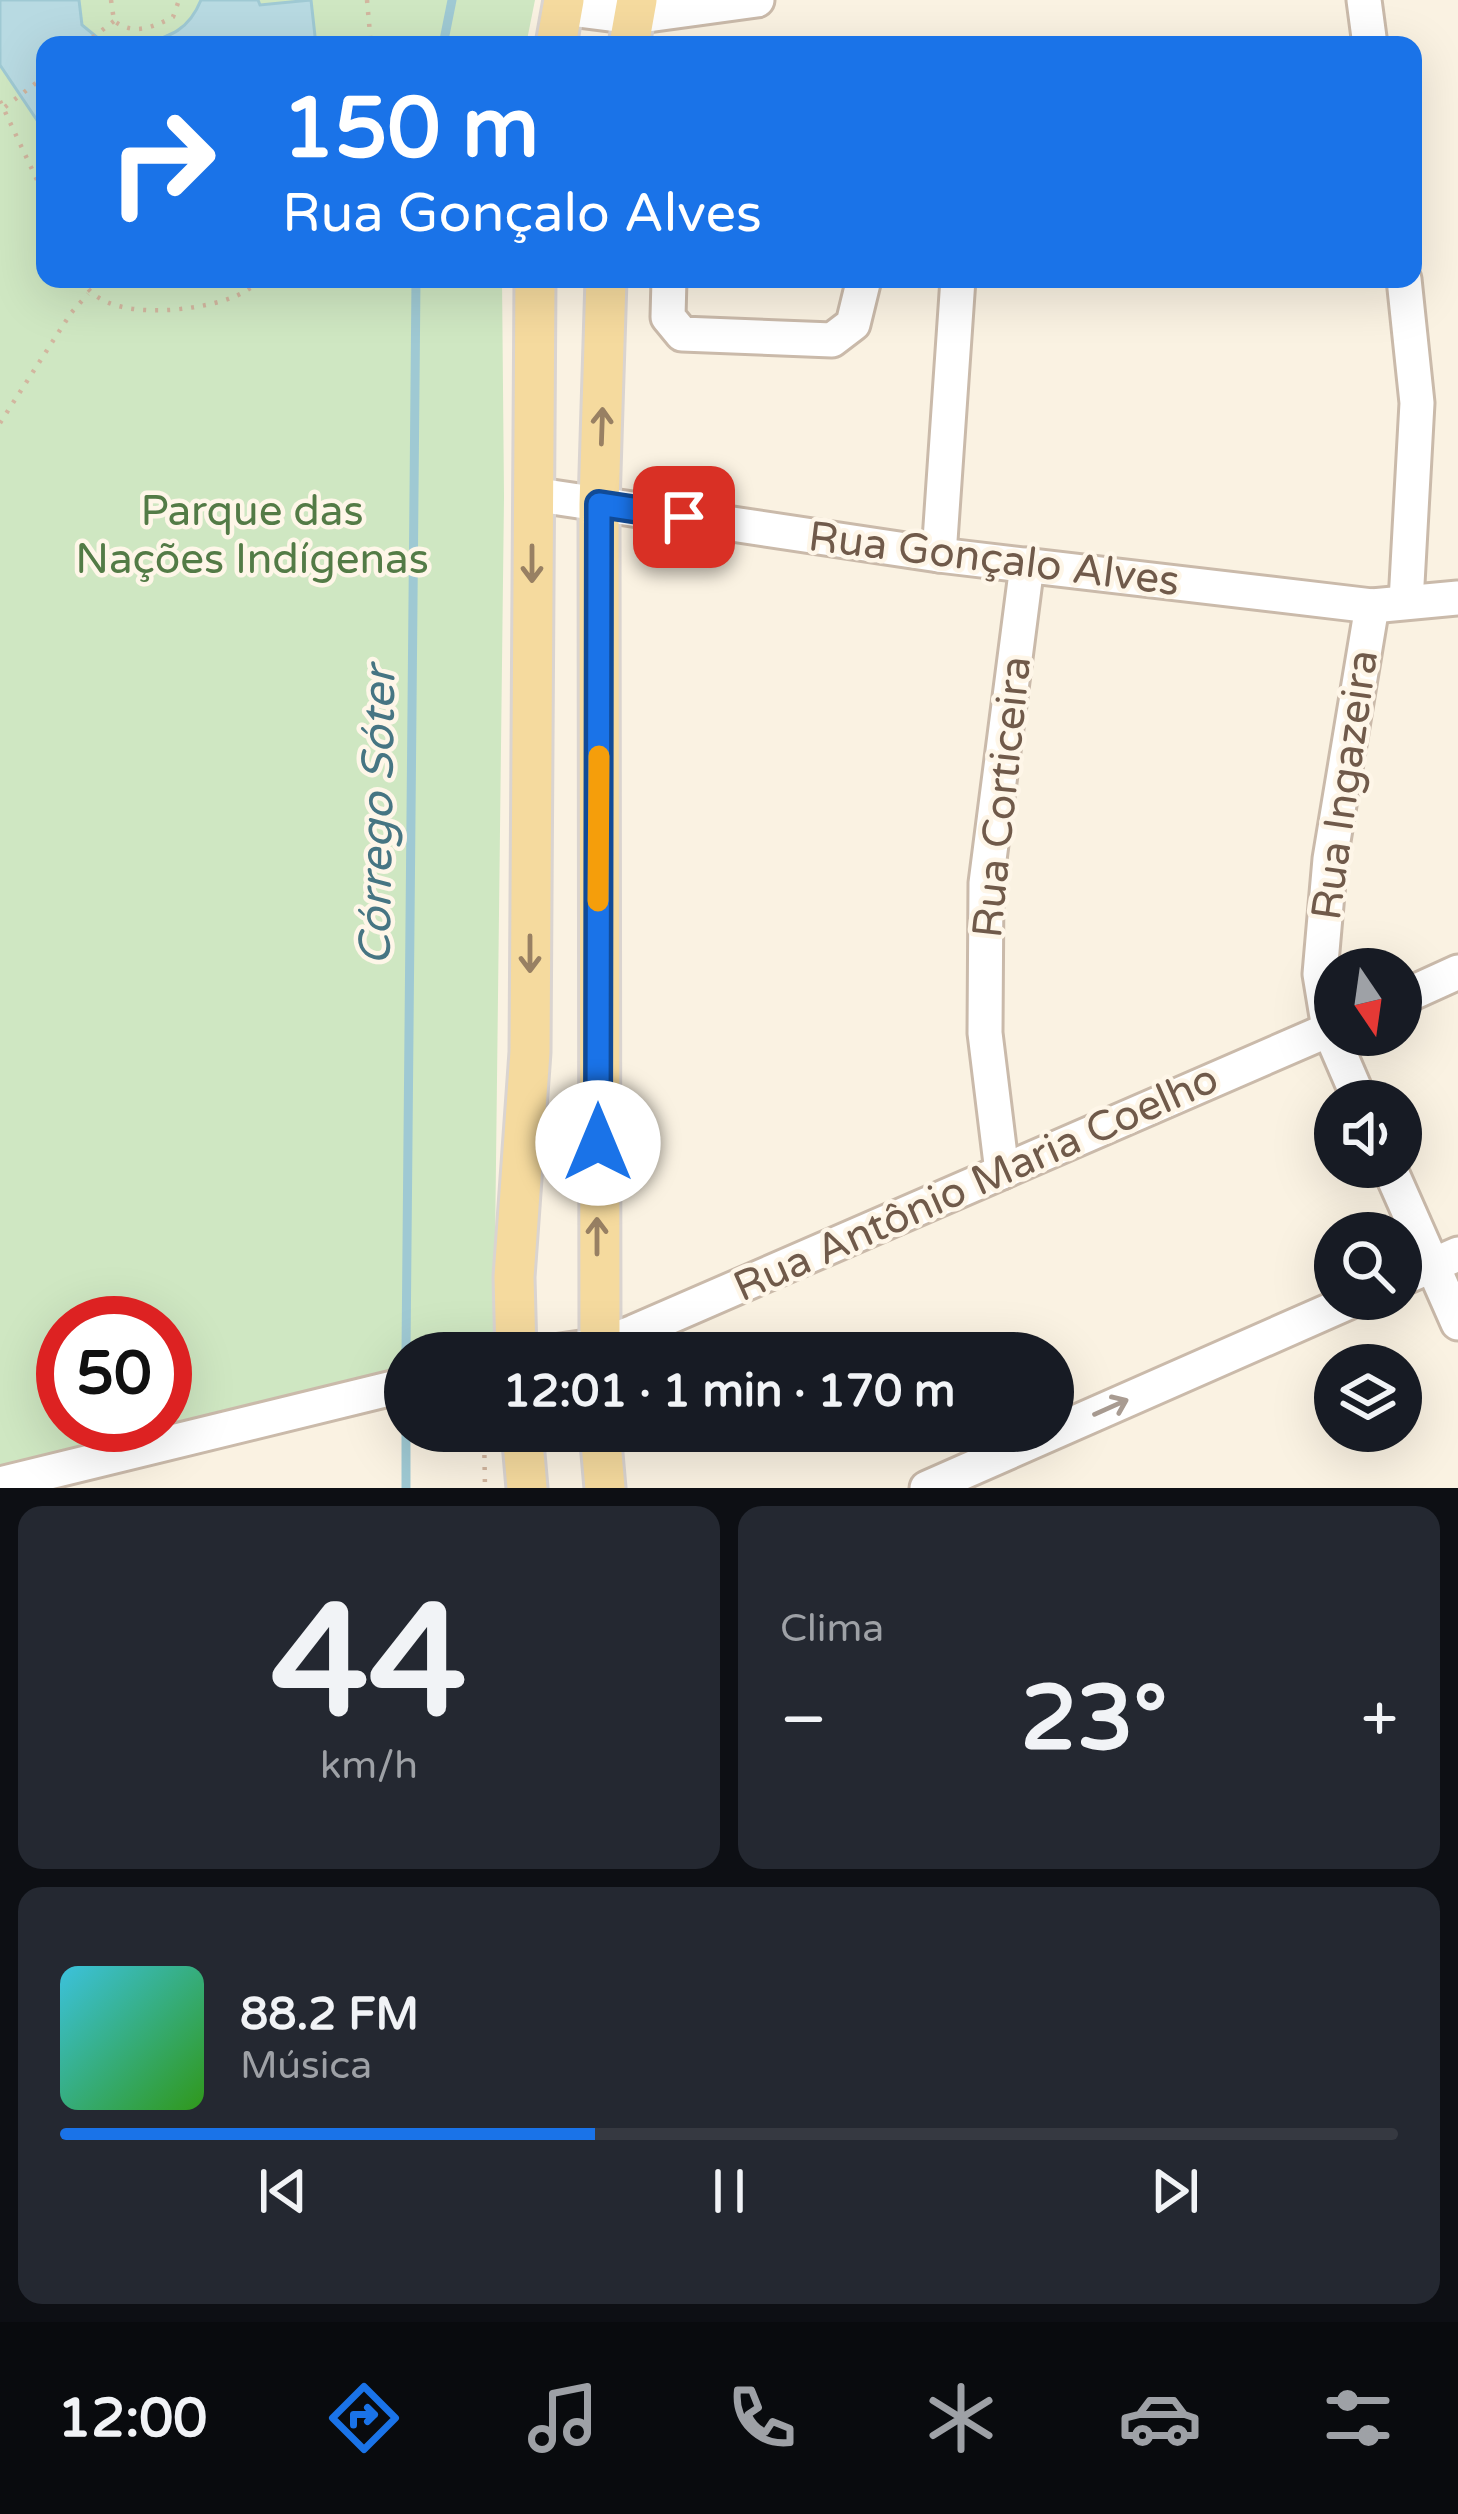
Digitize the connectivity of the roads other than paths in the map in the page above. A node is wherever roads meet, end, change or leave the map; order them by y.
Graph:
1 (757, 0) edge
2 (1364, 0) edge
3 (561, 18) edge
4 (633, 21) edge
5 (1369, 36) edge
6 (535, 288) edge
7 (605, 288) edge
8 (670, 288) edge
9 (862, 288) edge
10 (957, 288) edge
11 (1405, 288) edge
12 (532, 494) junction
13 (599, 504) junction
14 (938, 555) junction
15 (1027, 566) junction
16 (1458, 598) edge
17 (1406, 602) junction
18 (1372, 607) junction
19 (1322, 948) edge
20 (1458, 972) edge
21 (1422, 988) edge
22 (1314, 1036) edge
23 (1002, 1172) junction
24 (1397, 1188) edge
25 (1430, 1266) edge
26 (1314, 1318) edge
27 (1458, 1323) edge
28 (515, 1332) edge
29 (599, 1332) edge
30 (639, 1332) edge
31 (384, 1390) edge
32 (524, 1452) edge
33 (602, 1452) edge
34 (0, 1484) edge
35 (527, 1488) edge
36 (605, 1488) edge
37 (927, 1488) edge

1 - 4 street
2 - 5 street
3 - 4 street
6 - 12 main road
13 -> 7 main road
8 - 9 street
10 - 14 street
11 - 17 street, Rua Ingazeira
12 - 13 street, Rua Gonçalo Alves
12 -> 28 main road
13 - 14 street, Rua Gonçalo Alves
29 -> 13 main road
14 - 15 street, Rua Gonçalo Alves
15 - 18 street, Rua Gonçalo Alves
15 - 23 street, Rua Corticeira
16 - 17 street, Rua Gonçalo Alves
17 - 18 street, Rua Gonçalo Alves
18 - 19 street, Rua Ingazeira
20 - 21 street
22 - 23 street, Rua Antônio Maria Coelho
23 - 30 street, Rua Antônio Maria Coelho
24 - 25 street
25 - 27 street
37 -> 26 street
31 - 34 street
32 - 35 main road
33 - 36 main road

